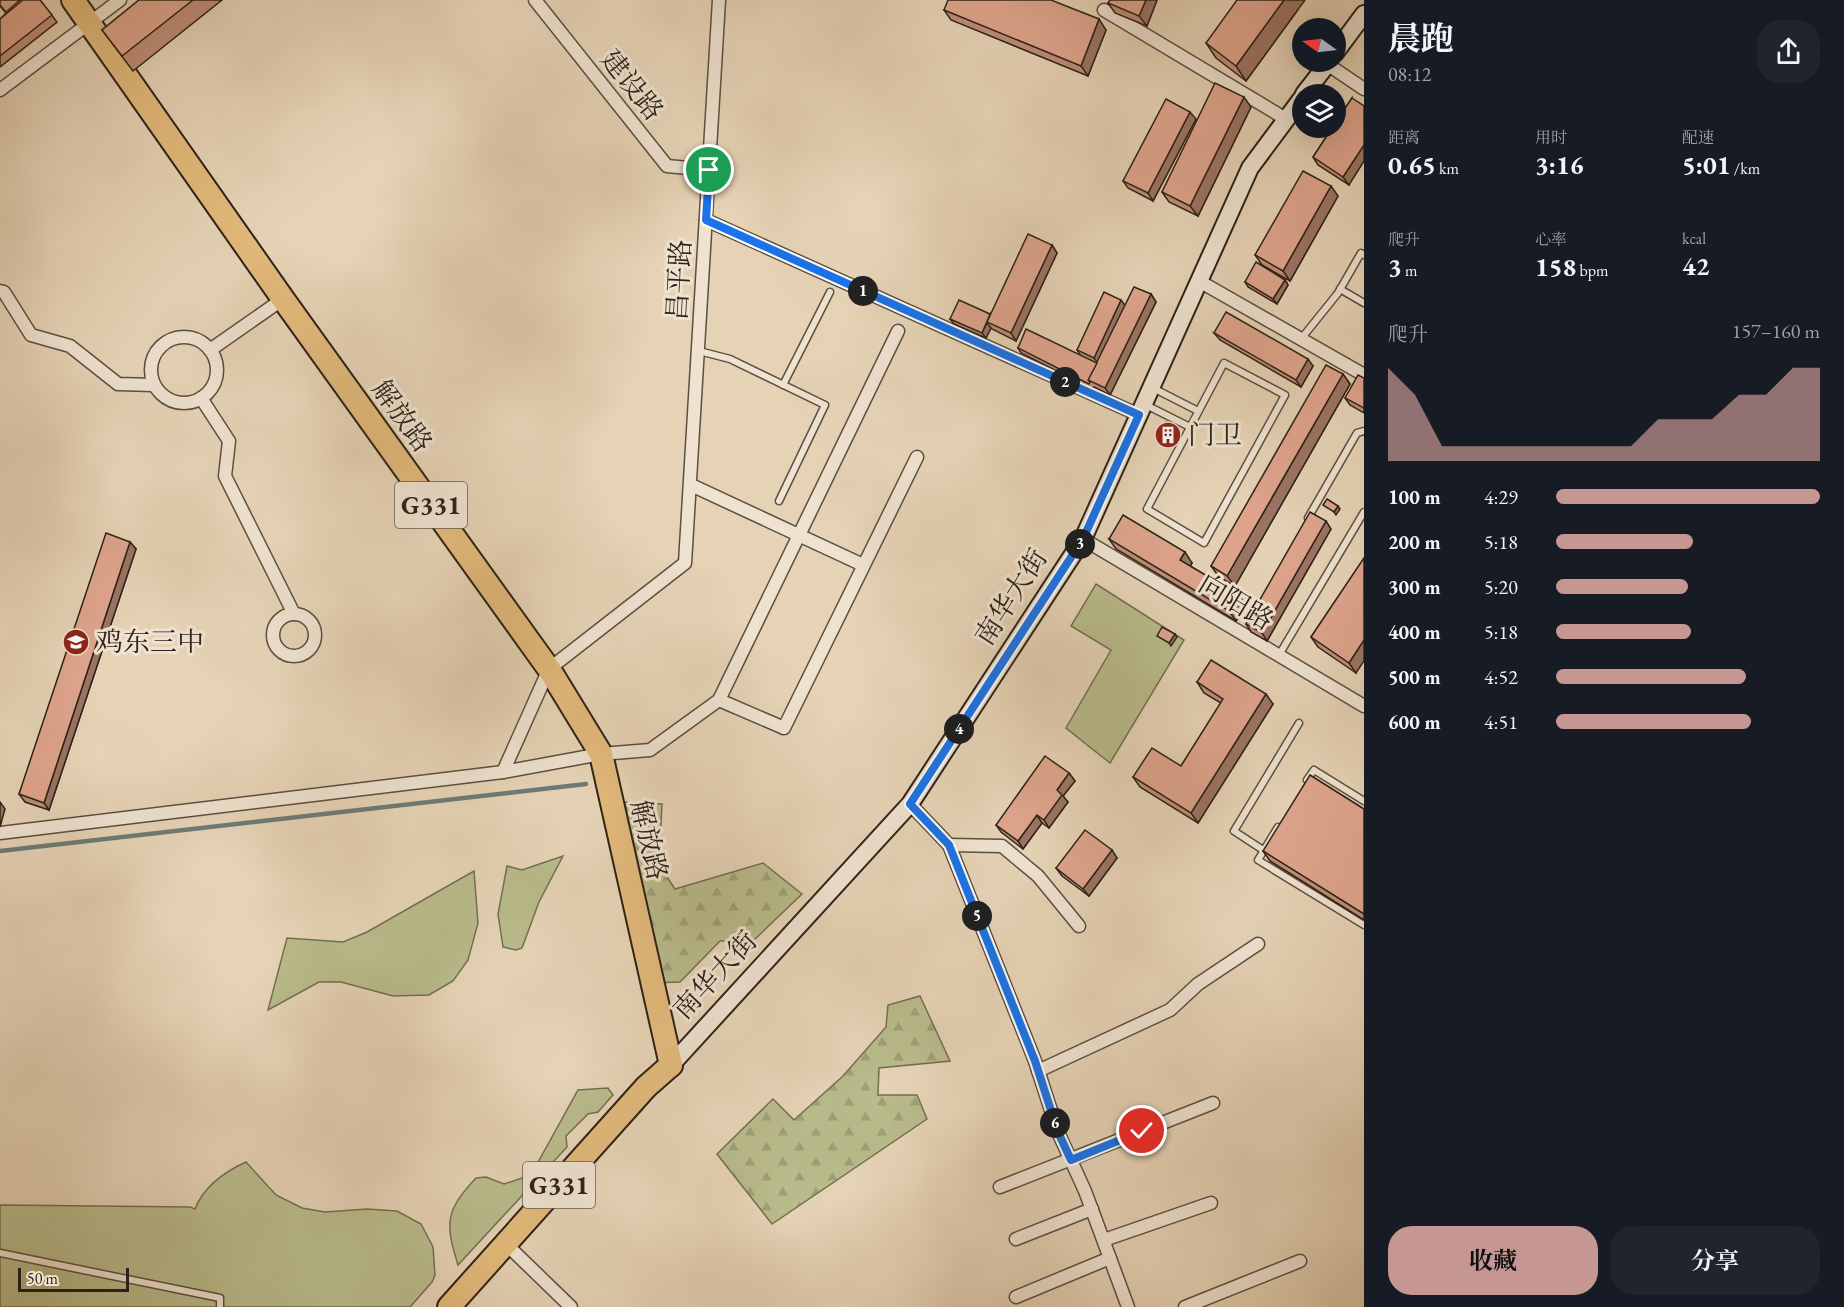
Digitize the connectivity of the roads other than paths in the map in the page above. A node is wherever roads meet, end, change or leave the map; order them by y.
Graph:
1 (73, 0) edge
2 (120, 0) edge
3 (535, 0) edge
4 (719, 0) edge
5 (1104, 10) dead end
6 (1364, 14) edge
7 (90, 23) junction
8 (1346, 38) edge
9 (1344, 72) edge
10 (1364, 89) edge
11 (0, 90) edge
12 (1292, 111) edge
13 (1286, 119) junction
14 (709, 170) junction
15 (706, 220) junction
16 (1364, 255) edge
17 (1199, 281) junction
18 (1340, 289) junction
19 (0, 291) edge
20 (830, 292) dead end
21 (282, 299) junction
22 (1364, 303) edge
23 (898, 331) dead end
24 (1301, 339) junction
25 (210, 350) junction
26 (699, 351) junction
27 (1364, 375) edge
28 (154, 385) junction
29 (783, 385) junction
30 (1151, 387) junction
31 (201, 398) junction
32 (1141, 410) junction
33 (1198, 411) junction
34 (1190, 427) junction
35 (1364, 431) edge
36 (917, 457) dead end
37 (691, 484) junction
38 (779, 501) dead end
39 (1364, 512) edge
40 (1305, 523) edge
41 (799, 534) junction
42 (1083, 539) junction
43 (863, 565) junction
44 (294, 614) dead end
45 (1280, 655) junction
46 (549, 669) junction
47 (719, 700) junction
48 (1364, 706) edge
49 (1299, 723) dead end
50 (601, 754) junction
51 (503, 772) junction
52 (1301, 790) edge
53 (1364, 801) edge
54 (910, 804) junction
55 (1282, 820) edge
56 (0, 833) edge
57 (949, 845) junction
58 (1263, 850) junction
59 (1079, 926) dead end
60 (1364, 926) edge
61 (1258, 944) dead end
62 (671, 1065) junction
63 (1038, 1071) junction
64 (1213, 1102) dead end
65 (1071, 1160) junction
66 (1000, 1187) dead end
67 (1211, 1203) dead end
68 (1092, 1209) junction
69 (1016, 1239) dead end
70 (1104, 1240) junction
71 (511, 1248) junction
72 (0, 1253) edge
73 (1110, 1258) junction
74 (1300, 1260) dead end
75 (1016, 1297) dead end
76 (220, 1307) edge
77 (449, 1307) edge
78 (466, 1307) edge
79 (571, 1307) edge
80 (1128, 1307) edge
81 (1185, 1307) edge

1 - 7 highway, 解放路 / G331
2 - 7 street
3 - 14 street, 建设路
4 - 14 street, 昌平路
5 - 13 street
6 - 8 main road, 南华大街
7 - 11 street
7 - 21 highway, 解放路 / G331
9 - 10 street
12 - 13 main road, 南华大街
13 - 17 main road, 南华大街
14 - 15 street, 昌平路
15 - 26 street, 昌平路
15 - 32 street
16 - 18 lane
17 - 24 street
17 - 30 main road, 南华大街
18 - 22 lane
18 - 24 lane
19 - 28 street
20 - 29 lane
21 - 25 street
21 - 46 highway, 解放路 / G331
23 - 41 street
24 - 27 street
25 - 28 street
25 - 31 street
26 - 29 lane
26 - 37 street, 昌平路
28 - 31 street
29 - 38 lane
30 - 32 main road, 南华大街
30 - 33 lane
31 - 44 street
32 - 34 lane
32 - 42 main road, 南华大街
33 - 34 lane
33 - 34 lane
35 - 40 lane
36 - 43 street
37 - 41 street
37 - 46 street, 昌平路
39 - 45 lane
41 - 43 street
41 - 47 street
42 - 45 street, 向阳路
42 - 54 main road, 南华大街
43 - 47 street
45 - 48 street, 向阳路
46 - 50 highway, 解放路 / G331
46 - 51 street
47 - 50 street
49 - 58 lane
50 - 51 street
50 - 62 highway, 解放路 / G331
51 - 56 street
52 - 53 lane
54 - 57 street
54 - 62 main road, 南华大街
55 - 58 lane
57 - 59 street
57 - 63 street
58 - 60 lane
61 - 63 street
62 - 71 highway, 南华大街 / G331
63 - 65 street
64 - 65 street
65 - 66 street
65 - 68 street
67 - 70 street
68 - 69 street
68 - 70 street
70 - 73 street
71 - 77 highway, 南华大街 / G331
71 - 78 highway, 南华大街 / G331
71 - 79 street
72 - 76 lane
73 - 75 street
73 - 80 street
74 - 81 street

